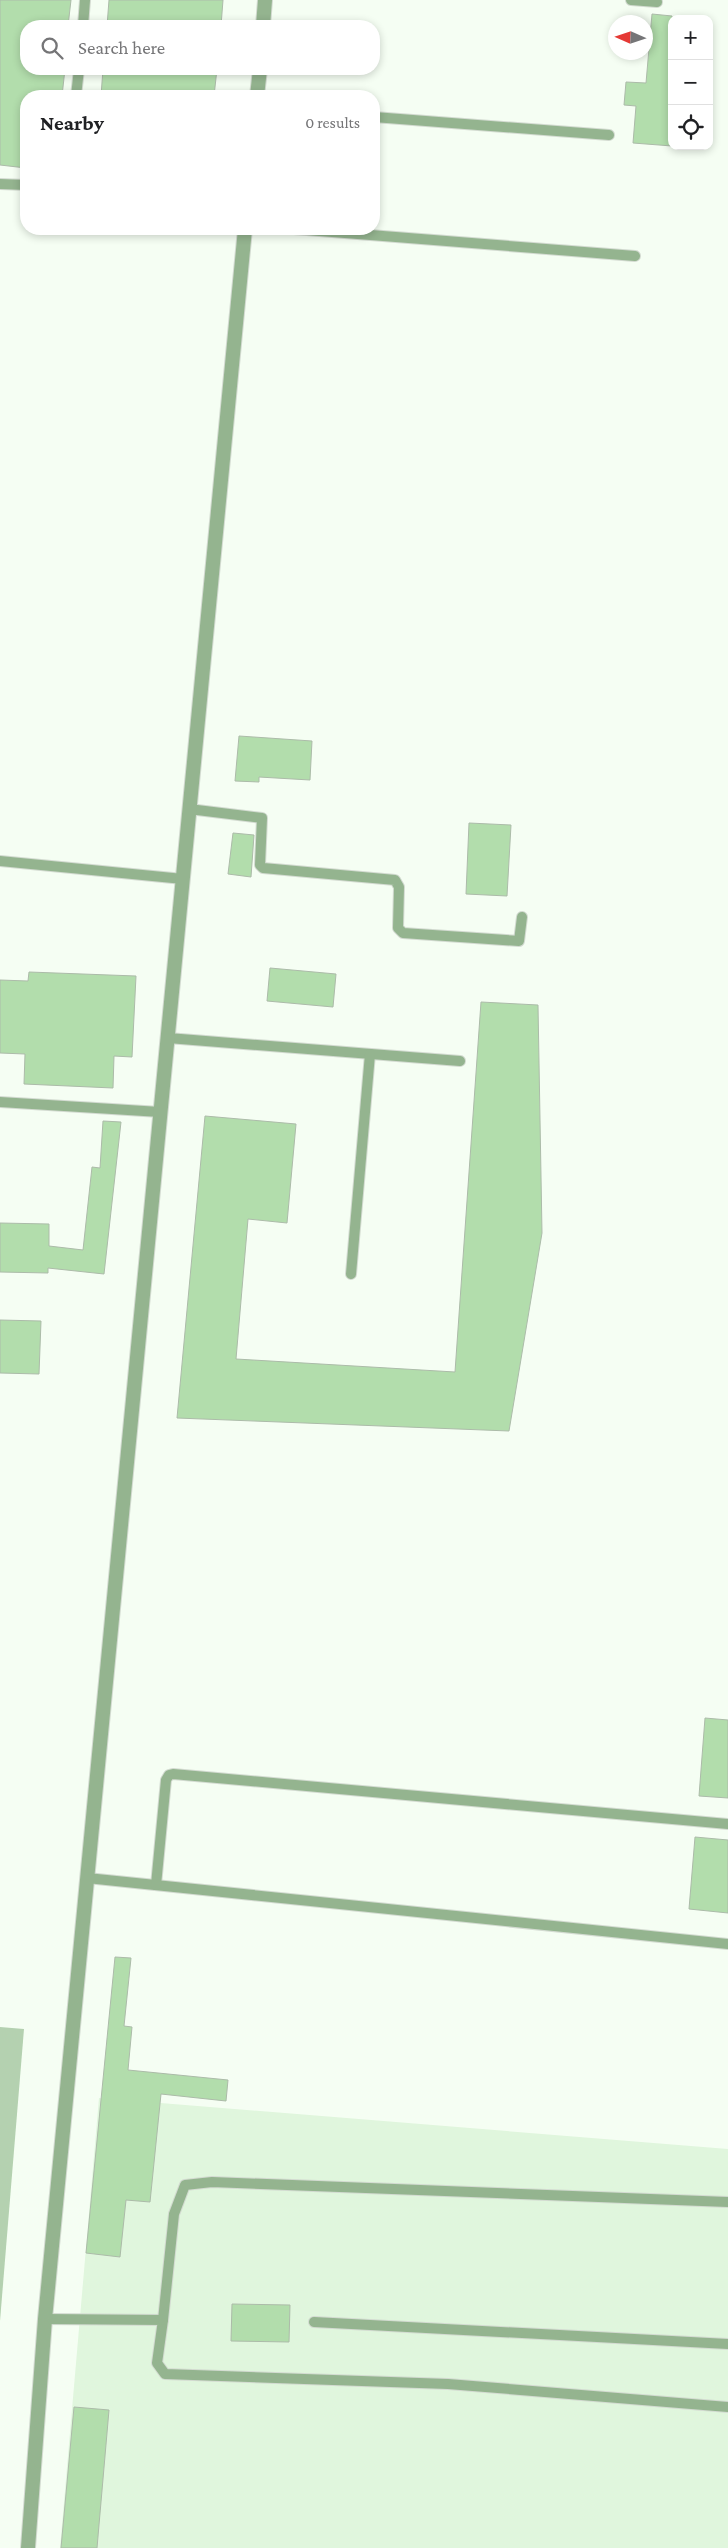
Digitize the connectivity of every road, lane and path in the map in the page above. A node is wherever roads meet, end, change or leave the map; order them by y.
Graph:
1 (85, 0) edge
2 (265, 0) edge
3 (631, 0) edge
4 (657, 2) dead end
5 (83, 20) edge
6 (263, 20) edge
7 (78, 75) edge
8 (259, 75) edge
9 (76, 90) edge
10 (258, 90) edge
11 (380, 118) edge
12 (609, 135) dead end
13 (0, 184) edge
14 (20, 185) edge
15 (244, 235) edge
16 (370, 235) edge
17 (635, 256) dead end
18 (189, 809) junction
19 (0, 861) edge
20 (182, 879) junction
21 (522, 917) dead end
22 (168, 1038) junction
23 (370, 1054) junction
24 (460, 1061) dead end
25 (0, 1102) edge
26 (160, 1112) junction
27 (351, 1274) dead end
28 (728, 1824) edge
29 (87, 1878) junction
30 (156, 1886) junction
31 (728, 1944) edge
32 (728, 2202) edge
33 (45, 2319) junction
34 (164, 2320) junction
35 (314, 2322) dead end
36 (728, 2344) edge
37 (728, 2407) edge
38 (28, 2548) edge

1 - 5 lane
2 - 6 street
3 - 4 lane
7 - 9 lane
8 - 10 street
11 - 12 lane
13 - 14 lane
15 - 18 street
16 - 17 lane
18 - 20 street
18 - 21 lane
19 - 20 lane
20 - 22 street
22 - 23 lane
22 - 26 street
23 - 24 lane
23 - 27 lane
25 - 26 lane
26 - 29 street
28 - 30 lane
29 - 30 lane
29 - 33 street
30 - 31 lane
32 - 34 lane
33 - 34 lane
33 - 38 street
34 - 37 lane
35 - 36 lane

